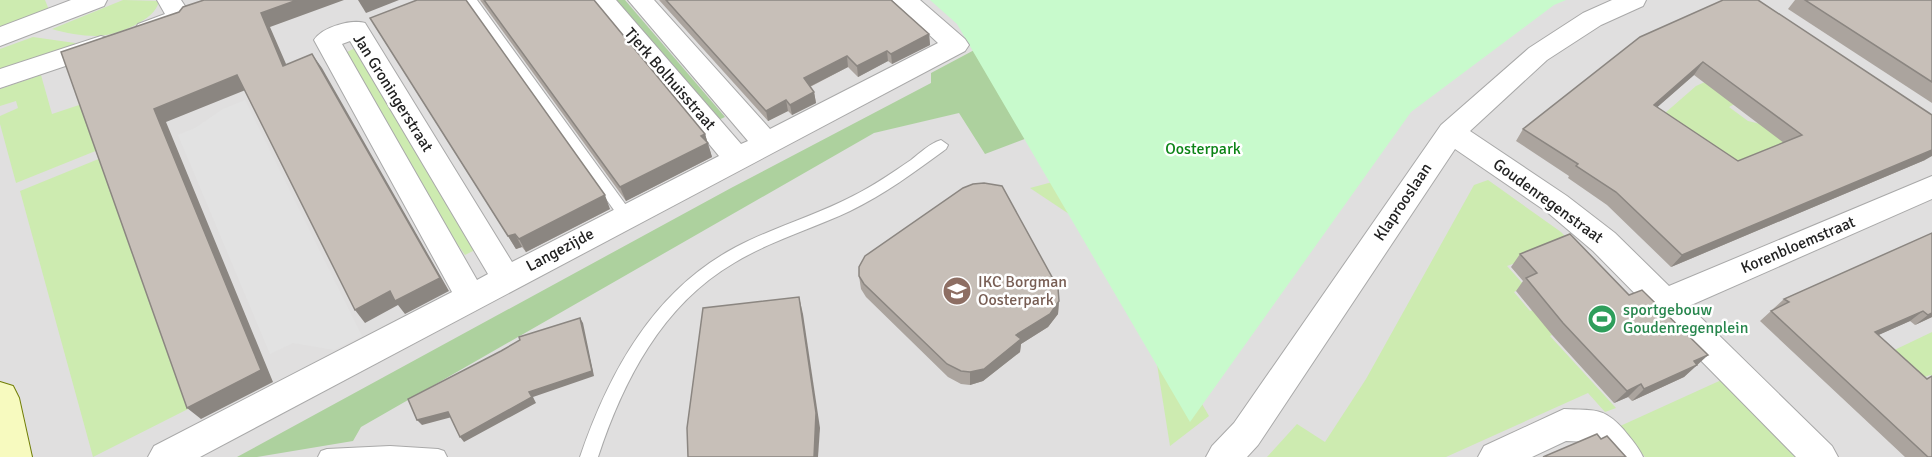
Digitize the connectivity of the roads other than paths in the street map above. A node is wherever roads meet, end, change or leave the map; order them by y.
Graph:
1 (95, 0) edge
2 (169, 0) edge
3 (471, 0) edge
4 (602, 0) edge
5 (640, 0) edge
6 (904, 0) edge
7 (1634, 0) edge
8 (0, 37) edge
9 (0, 79) edge
10 (1451, 132) junction
11 (766, 143) junction
12 (941, 145) dead end
13 (738, 158) junction
14 (1932, 187) edge
15 (626, 216) junction
16 (506, 278) junction
17 (471, 297) junction
18 (1665, 302) junction
19 (0, 398) edge
20 (14, 457) edge
21 (165, 457) edge
22 (327, 457) edge
23 (438, 457) edge
24 (589, 457) edge
25 (1224, 457) edge
26 (1496, 457) edge
27 (1625, 457) edge
28 (1820, 457) edge

1 - 8 street
2 - 9 street
3 - 15 lane
4 - 13 street, Tjerk Bolhuisstraat
5 - 11 street, Tjerk Bolhuisstraat
6 - 11 street, Langezijde
7 - 10 street, Klaprooslaan
10 - 18 street, Goudenregenstraat
10 - 25 street, Klaprooslaan
11 - 13 street, Langezijde
12 - 24 lane
13 - 15 street, Langezijde
14 - 18 street, Korenbloemstraat
15 - 16 street, Langezijde
16 - 17 street, Langezijde
16 - 17 street, Jan Groningerstraat
17 - 21 street, Langezijde
18 - 28 street, Goudenregenstraat
19 - 20 street
22 - 23 lane
26 - 27 street

